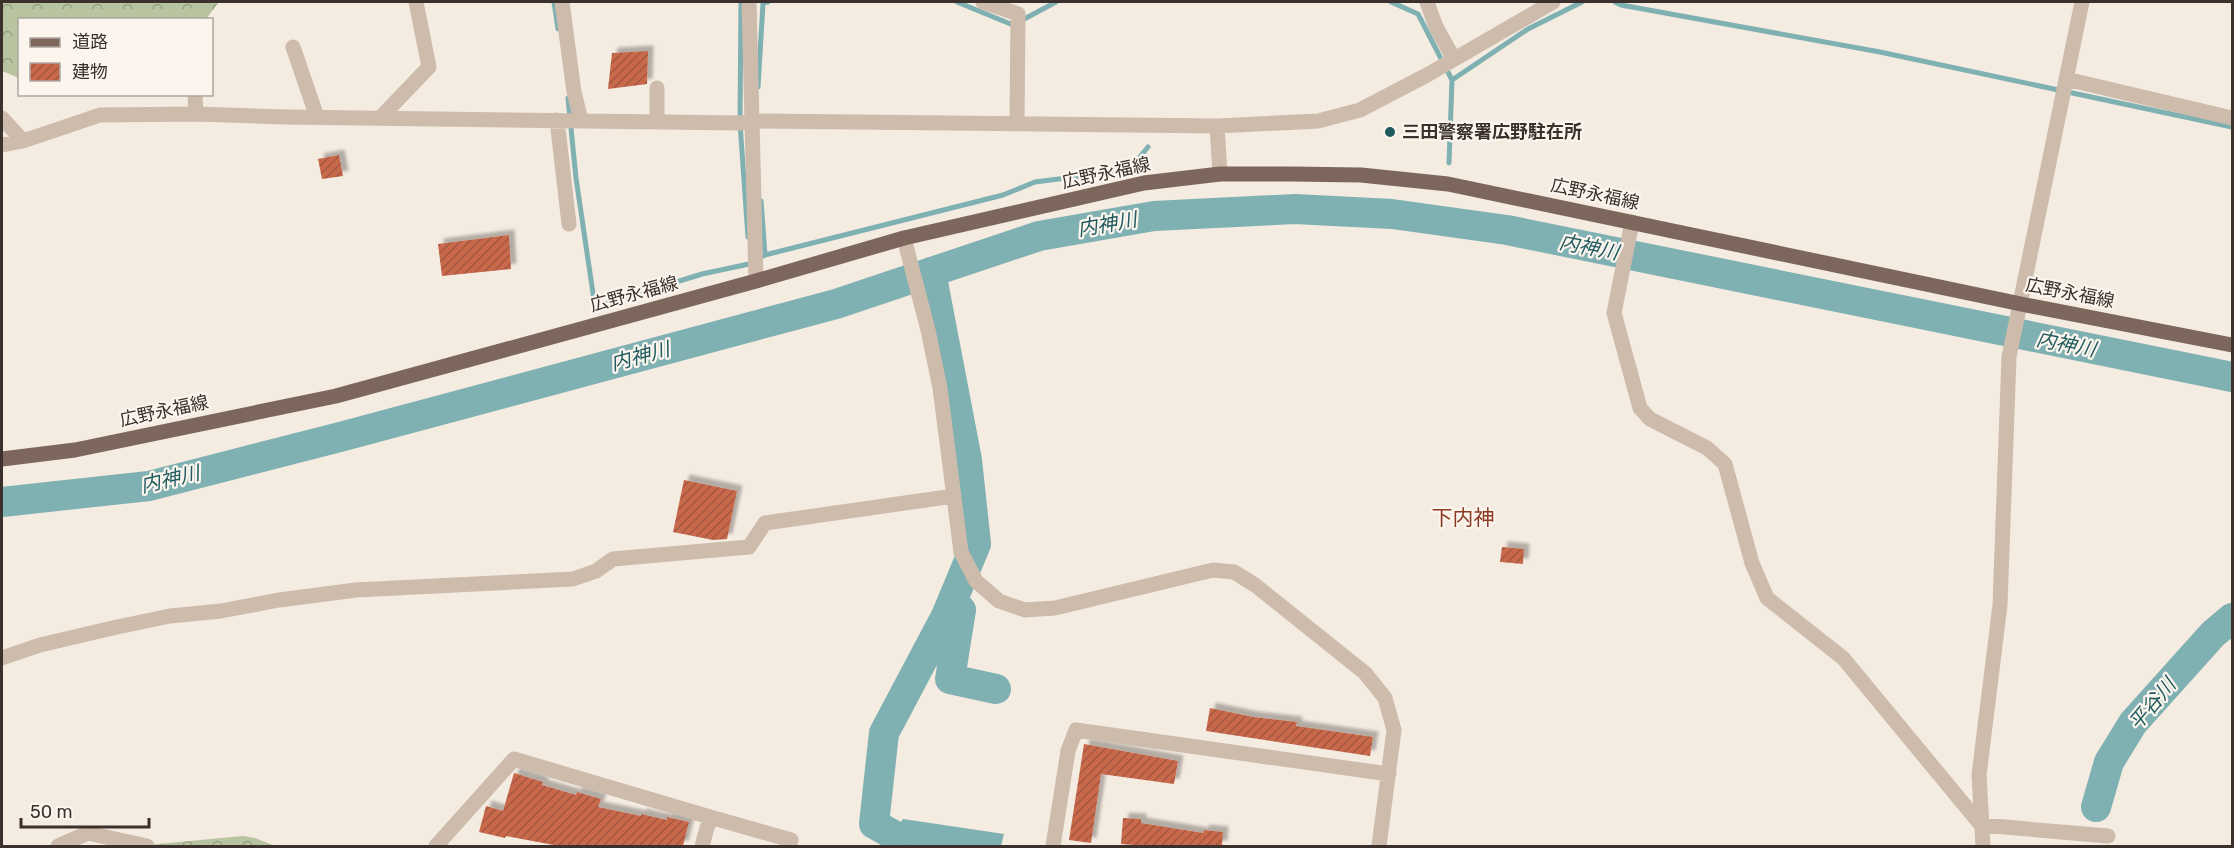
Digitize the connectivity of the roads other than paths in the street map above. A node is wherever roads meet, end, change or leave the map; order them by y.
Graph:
1 (416, 2) edge
2 (562, 2) edge
3 (749, 2) edge
4 (982, 2) edge
5 (1427, 2) edge
6 (1553, 2) edge
7 (2082, 2) edge
8 (1018, 8) edge
9 (293, 47) dead end
10 (1454, 59) junction
11 (2066, 79) junction
12 (657, 88) dead end
13 (195, 96) edge
14 (196, 114) junction
15 (2, 117) edge
16 (317, 117) junction
17 (381, 117) junction
18 (2232, 118) edge
19 (556, 120) junction
20 (581, 120) junction
21 (657, 121) junction
22 (751, 121) junction
23 (1017, 123) junction
24 (1217, 126) junction
25 (23, 141) junction
26 (2, 146) edge
27 (1220, 174) junction
28 (1632, 222) junction
29 (569, 224) dead end
30 (905, 244) junction
31 (756, 281) junction
32 (2021, 304) junction
33 (2232, 345) edge
34 (2, 459) edge
35 (954, 496) junction
36 (2, 658) edge
37 (1389, 774) junction
38 (710, 817) junction
39 (1981, 825) junction
40 (2108, 836) dead end
41 (58, 846) edge
42 (147, 846) edge
43 (440, 846) edge
44 (702, 846) edge
45 (789, 846) edge
46 (1053, 846) edge
47 (1379, 846) edge
48 (1983, 846) edge

1 - 17 street
2 - 20 street
3 - 22 street
4 - 8 street
5 - 10 street
6 - 10 street
7 - 11 street
8 - 23 street
9 - 16 street
10 - 24 street
11 - 18 street
11 - 32 street
12 - 21 street
13 - 14 street
14 - 16 street
14 - 25 street
15 - 25 street
16 - 17 street
17 - 19 street
19 - 20 street
19 - 29 street
20 - 21 street
21 - 22 street
22 - 23 street
22 - 31 street
23 - 24 street
24 - 27 street
25 - 26 street
27 - 28 main road, 広野永福線
27 - 30 main road, 広野永福線
28 - 32 main road, 広野永福線
28 - 39 street
30 - 31 main road, 広野永福線
30 - 35 street
31 - 34 main road, 広野永福線
32 - 33 main road, 広野永福線
32 - 39 street
35 - 36 street
35 - 37 street
37 - 46 street
37 - 47 street
38 - 43 street
38 - 44 street
38 - 45 street
39 - 40 street
39 - 48 street
41 - 42 street

